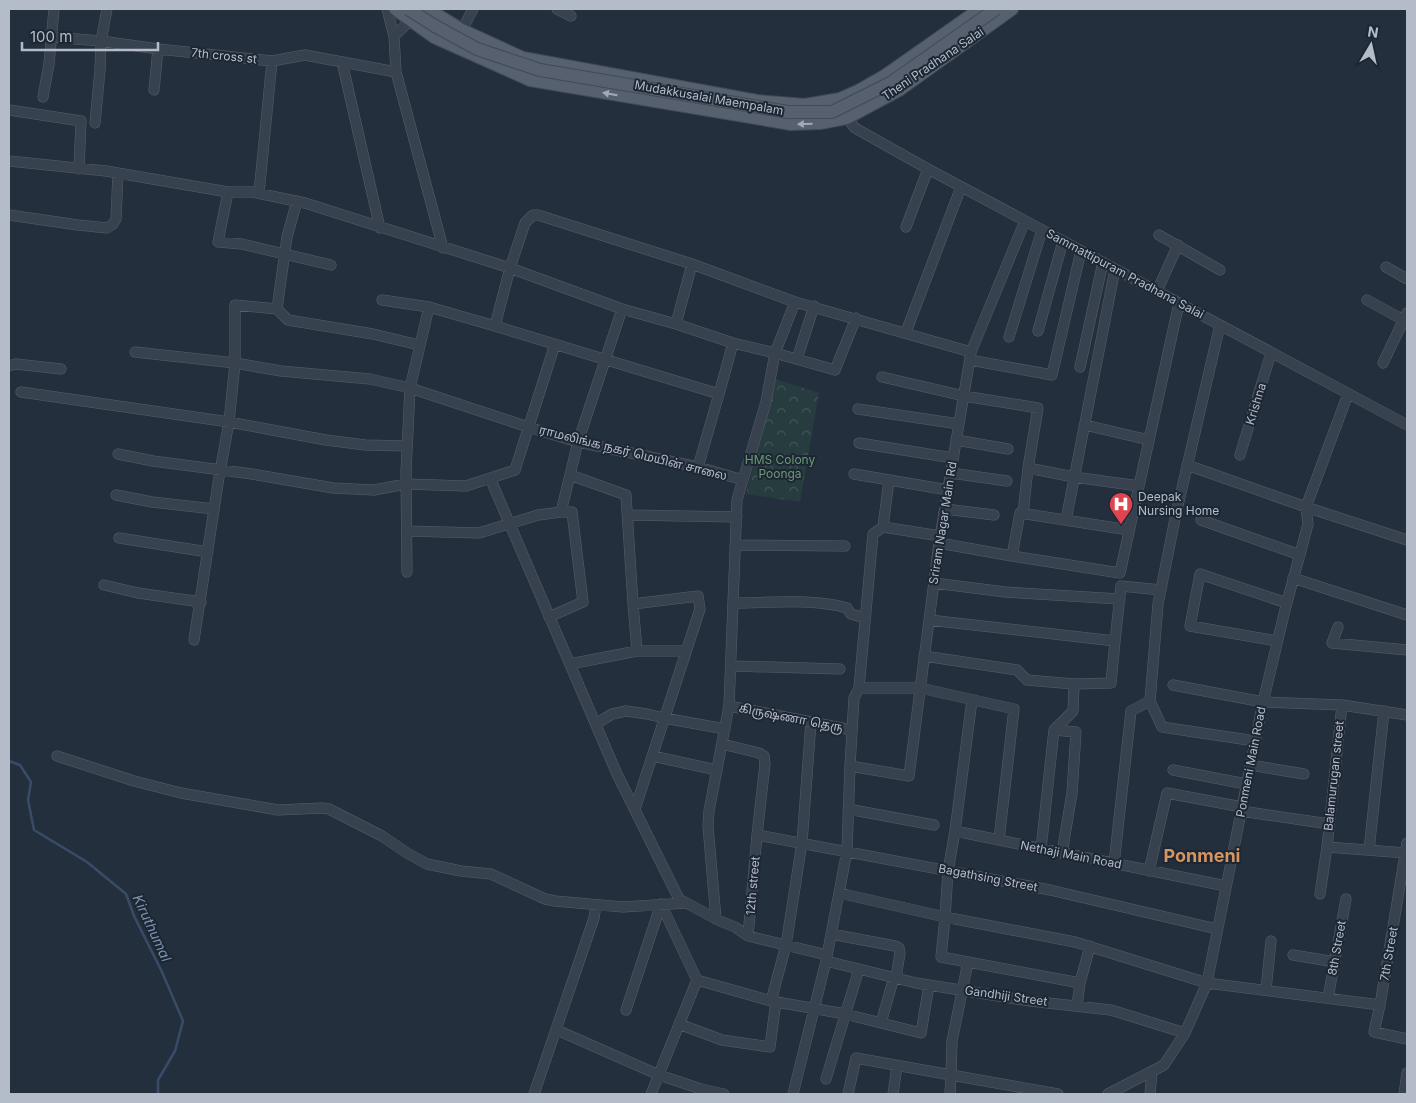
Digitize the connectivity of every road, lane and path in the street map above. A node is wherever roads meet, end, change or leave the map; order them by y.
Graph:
1 (54, 9) edge
2 (107, 9) edge
3 (387, 9) edge
4 (396, 9) edge
5 (473, 9) edge
6 (556, 9) edge
7 (980, 9) edge
8 (996, 9) edge
9 (1012, 9) edge
10 (430, 10) edge
11 (571, 16) dead end
12 (413, 19) edge
13 (462, 30) junction
14 (394, 36) junction
15 (51, 37) junction
16 (101, 41) junction
17 (158, 49) junction
18 (272, 61) junction
19 (342, 62) junction
20 (396, 72) junction
21 (154, 90) dead end
22 (43, 97) dead end
23 (840, 99) junction
24 (9, 110) edge
25 (847, 118) junction
26 (95, 122) dead end
27 (9, 161) edge
28 (80, 169) junction
29 (928, 169) junction
30 (118, 173) junction
31 (961, 187) junction
32 (228, 192) junction
33 (259, 193) junction
34 (297, 201) junction
35 (9, 215) edge
36 (1025, 220) junction
37 (906, 227) dead end
38 (380, 228) junction
39 (1042, 230) junction
40 (1159, 235) dead end
41 (1063, 241) junction
42 (1178, 246) junction
43 (443, 248) junction
44 (1081, 250) junction
45 (285, 255) junction
46 (1103, 262) junction
47 (692, 264) junction
48 (331, 266) dead end
49 (1386, 267) dead end
50 (510, 268) junction
51 (1115, 269) junction
52 (1220, 270) dead end
53 (1407, 279) edge
54 (1157, 291) junction
55 (382, 300) dead end
56 (1367, 300) dead end
57 (795, 302) junction
58 (1179, 303) junction
59 (814, 306) junction
60 (429, 308) junction
61 (277, 309) junction
62 (622, 309) junction
63 (856, 318) junction
64 (1406, 318) edge
65 (676, 324) junction
66 (1220, 325) junction
67 (494, 326) junction
68 (1038, 331) dead end
69 (906, 332) junction
70 (1009, 337) dead end
71 (733, 343) junction
72 (555, 344) junction
73 (419, 345) junction
74 (135, 352) dead end
75 (775, 353) junction
76 (1271, 353) junction
77 (970, 356) junction
78 (797, 359) junction
79 (605, 360) junction
80 (1383, 362) dead end
81 (235, 363) junction
82 (9, 366) edge
83 (1080, 367) dead end
84 (61, 369) dead end
85 (882, 377) dead end
86 (410, 388) junction
87 (21, 392) dead end
88 (719, 394) junction
89 (1348, 394) junction
90 (964, 396) junction
91 (858, 409) dead end
92 (229, 422) junction
93 (959, 424) junction
94 (1084, 424) junction
95 (1407, 425) edge
96 (528, 427) junction
97 (956, 440) junction
98 (1149, 440) junction
99 (578, 442) junction
100 (859, 443) dead end
101 (407, 446) junction
102 (1008, 449) dead end
103 (118, 454) dead end
104 (1240, 455) dead end
105 (953, 458) junction
106 (1187, 465) junction
107 (698, 467) junction
108 (1028, 468) junction
109 (220, 469) junction
110 (951, 473) junction
111 (854, 474) dead end
112 (570, 475) junction
113 (1074, 477) junction
114 (490, 478) junction
115 (743, 480) junction
116 (889, 480) junction
117 (1007, 481) dead end
118 (406, 484) junction
119 (1139, 486) junction
120 (948, 490) junction
121 (116, 495) dead end
122 (1306, 507) junction
123 (214, 509) junction
124 (945, 509) junction
125 (561, 512) junction
126 (1023, 514) junction
127 (628, 515) junction
128 (994, 515) dead end
129 (736, 517) junction
130 (1066, 520) junction
131 (1201, 520) dead end
132 (509, 524) junction
133 (883, 527) junction
134 (1129, 530) junction
135 (406, 531) junction
136 (120, 538) dead end
137 (940, 540) junction
138 (1407, 540) edge
139 (735, 545) junction
140 (845, 546) dead end
141 (208, 552) junction
142 (1300, 554) junction
143 (1012, 556) junction
144 (407, 572) dead end
145 (1293, 578) junction
146 (934, 583) junction
147 (104, 585) dead end
148 (1161, 590) junction
149 (1120, 599) junction
150 (201, 602) junction
151 (1287, 603) junction
152 (634, 604) junction
153 (733, 604) junction
154 (1407, 615) edge
155 (549, 617) junction
156 (865, 618) junction
157 (929, 620) junction
158 (1338, 627) dead end
159 (194, 640) dead end
160 (1115, 641) junction
161 (1277, 641) junction
162 (1407, 650) edge
163 (637, 651) junction
164 (686, 651) junction
165 (924, 656) junction
166 (570, 664) junction
167 (731, 666) junction
168 (840, 668) dead end
169 (1074, 684) junction
170 (1173, 685) dead end
171 (859, 688) junction
172 (920, 688) junction
173 (972, 700) junction
174 (1150, 701) junction
175 (1263, 702) junction
176 (1342, 704) junction
177 (729, 706) junction
178 (1384, 711) junction
179 (1407, 715) edge
180 (664, 718) junction
181 (811, 722) junction
182 (596, 724) junction
183 (725, 729) junction
184 (852, 730) junction
185 (1054, 730) junction
186 (1255, 741) junction
187 (722, 744) junction
188 (57, 756) dead end
189 (652, 756) junction
190 (1250, 765) junction
191 (850, 766) junction
192 (717, 770) junction
193 (1172, 770) dead end
194 (1304, 774) dead end
195 (1246, 784) junction
196 (635, 809) junction
197 (848, 809) junction
198 (1241, 809) junction
199 (934, 824) dead end
200 (1329, 824) junction
201 (955, 832) junction
202 (757, 835) junction
203 (999, 840) junction
204 (802, 843) junction
205 (1327, 847) junction
206 (1406, 848) edge
207 (1041, 849) junction
208 (1369, 850) junction
209 (847, 851) junction
210 (1062, 853) junction
211 (1114, 864) junction
212 (948, 871) junction
213 (1149, 871) junction
214 (1226, 886) junction
215 (839, 893) junction
216 (1320, 894) dead end
217 (1346, 899) dead end
218 (686, 903) junction
219 (661, 904) junction
220 (596, 905) junction
221 (946, 917) junction
222 (716, 919) junction
223 (1217, 930) junction
224 (831, 934) junction
225 (748, 936) junction
226 (1271, 941) dead end
227 (786, 945) junction
228 (1090, 946) junction
229 (1293, 955) dead end
230 (826, 958) junction
231 (968, 962) junction
232 (1335, 962) junction
233 (859, 969) junction
234 (895, 977) junction
235 (696, 980) junction
236 (1080, 983) junction
237 (1207, 983) junction
238 (929, 984) junction
239 (963, 990) junction
240 (1266, 990) junction
241 (1328, 998) junction
242 (773, 1001) junction
243 (1380, 1005) junction
244 (1077, 1006) junction
245 (814, 1008) junction
246 (626, 1010) dead end
247 (845, 1014) junction
248 (881, 1023) junction
249 (679, 1024) junction
250 (557, 1030) junction
251 (1185, 1033) junction
252 (1407, 1039) edge
253 (897, 1066) junction
254 (1152, 1072) junction
255 (1407, 1073) edge
256 (658, 1074) junction
257 (951, 1074) junction
258 (826, 1079) dead end
259 (534, 1094) edge
260 (651, 1094) edge
261 (724, 1094) edge
262 (793, 1094) edge
263 (848, 1094) edge
264 (893, 1094) edge
265 (950, 1094) edge
266 (1058, 1094) edge
267 (1108, 1094) edge
268 (1150, 1094) edge
269 (1404, 1094) edge

1 - 15 street
2 - 16 street
3 - 14 street
4 - 12 main road, Theni Pradhana Salai
5 - 13 street
6 - 11 street
7 - 23 main road, Theni Pradhana Salai
8 - 12 main road, Mudakkusalai Maempalam, bridge
9 - 25 main road, Theni Pradhana Salai
10 - 12 main road
10 - 13 main road, Theni Pradhana Salai
12 - 14 street
25 -> 12 main road, Theni Pradhana Salai
13 - 23 main road, Theni Pradhana Salai
14 - 20 street
15 - 16 street, 7th cross st
15 - 22 street
16 - 17 street, 7th cross st
16 - 26 street
17 - 18 street, 7th cross st
17 - 21 street
18 - 19 street, 7th cross st
18 - 33 street
19 - 20 street, 7th cross st
19 - 38 street
20 - 43 street
23 - 25 main road
24 - 28 street
25 - 29 street, Sammattipuram Pradhana Salai
27 - 28 street
28 - 30 street
29 - 31 street, Sammattipuram Pradhana Salai
29 - 37 street
30 - 32 street
30 - 35 street
31 - 36 street, Sammattipuram Pradhana Salai
31 - 69 street
32 - 33 street
32 - 45 street
33 - 34 street
34 - 38 street
34 - 45 street
36 - 39 street, Sammattipuram Pradhana Salai
36 - 77 street, Sriram Nagar Main Rd
38 - 43 street
39 - 41 street, Sammattipuram Pradhana Salai
39 - 70 street
40 - 42 street
41 - 44 street, Sammattipuram Pradhana Salai
41 - 68 street
42 - 52 street
42 - 54 street
43 - 50 street
44 - 46 street, Sammattipuram Pradhana Salai
44 - 77 street
45 - 48 street
45 - 61 street
46 - 51 street, Sammattipuram Pradhana Salai
46 - 83 street
47 - 50 street
47 - 57 street
47 - 65 street
49 - 53 street
50 - 62 street
50 - 67 street
51 - 54 street, Sammattipuram Pradhana Salai
51 - 94 street
54 - 58 street, Sammattipuram Pradhana Salai
55 - 60 street
56 - 64 street
57 - 59 street
57 - 75 street
58 - 66 street, Sammattipuram Pradhana Salai
58 - 98 street
59 - 63 street
59 - 78 street
60 - 67 street
60 - 73 street
61 - 73 street
61 - 81 street
62 - 65 street
62 - 79 street
63 - 69 street
63 - 78 street
64 - 80 street
65 - 71 street
66 - 76 street, Sammattipuram Pradhana Salai
66 - 106 street
67 - 72 street
69 - 77 street
71 - 75 street
71 - 88 street
72 - 79 street
72 - 96 street
73 - 86 street
74 - 81 street, ராமலிங்க நகர் மெயின் சாலை
75 - 78 street
75 - 115 street
76 - 89 street, Sammattipuram Pradhana Salai
76 - 104 street, Krishna
77 - 90 street, Sriram Nagar Main Rd
79 - 88 street
79 - 99 street
81 - 86 street, ராமலிங்க நகர் மெயின் சாலை
81 - 92 street
82 - 84 street
85 - 90 street
86 - 96 street, ராமலிங்க நகர் மெயின் சாலை
86 - 101 street
87 - 92 street
88 - 107 street
89 - 95 street, Sammattipuram Pradhana Salai
89 - 122 street, Ponmeni Main Road
90 - 93 street, Sriram Nagar Main Rd
90 - 108 street
91 - 93 street
92 - 101 street
92 - 109 street
93 - 97 street, Sriram Nagar Main Rd
94 - 98 street
94 - 113 street
96 - 99 street, ராமலிங்க நகர் மெயின் சாலை
96 - 114 street
97 - 102 street
97 - 105 street, Sriram Nagar Main Rd
98 - 119 street
99 - 107 street, ராமலிங்க நகர் மெயின் சாலை
99 - 112 street
100 - 105 street
101 - 118 street
103 - 109 street
105 - 110 street, Sriram Nagar Main Rd
106 - 122 street
106 - 148 street
107 - 115 street, ராமலிங்க நகர் மெயின் சாலை
108 - 113 street
108 - 126 street
109 - 118 street
109 - 123 street
110 - 117 street
110 - 120 street, Sriram Nagar Main Rd
111 - 116 street
112 - 125 street
112 - 127 street
113 - 119 street
113 - 130 street
114 - 118 street
114 - 132 street
115 - 129 street
116 - 120 street
116 - 133 street
118 - 135 street
119 - 134 street
120 - 124 street, Sriram Nagar Main Rd
121 - 123 street
122 - 138 street
122 - 142 street, Ponmeni Main Road
123 - 141 street
124 - 128 street
124 - 137 street, Sriram Nagar Main Rd
125 - 132 street
125 - 155 street
126 - 130 street
126 - 143 street
127 - 129 street
127 - 152 street
129 - 139 street
130 - 134 street
131 - 142 street
132 - 135 street
132 - 155 street
133 - 137 street
133 - 156 street
134 - 143 street
135 - 144 street
136 - 141 street
137 - 143 street
137 - 146 street, Sriram Nagar Main Rd
139 - 140 street
139 - 153 street
141 - 150 street
142 - 145 street, Ponmeni Main Road
145 - 151 street, Ponmeni Main Road
145 - 154 street
146 - 149 street
146 - 157 street, Sriram Nagar Main Rd
147 - 150 street
148 - 149 street
148 - 174 street
149 - 160 street
150 - 159 street
151 - 161 street, Ponmeni Main Road
151 - 161 street
152 - 163 street
152 - 164 street
153 - 156 street
153 - 167 street
155 - 166 street
156 - 171 street
157 - 160 street
157 - 165 street, Sriram Nagar Main Rd
158 - 162 street
160 - 169 street
161 - 175 street, Ponmeni Main Road
163 - 164 street
163 - 166 street
164 - 180 street
165 - 169 street
165 - 172 street, Sriram Nagar Main Rd
166 - 182 street
167 - 168 street
167 - 177 street
169 - 185 street
170 - 175 street, Balamurugan street
171 - 172 street
171 - 184 street
172 - 173 street
172 - 191 street, Sriram Nagar Main Rd
173 - 201 street
173 - 203 street
174 - 186 street
174 - 211 street
175 - 176 street, Balamurugan street
175 - 186 street, Ponmeni Main Road
176 - 178 street, Balamurugan street
176 - 200 street, Balamurugan street
177 - 181 street, கிருஷ்ணா தெரு
177 - 183 street
178 - 179 street, Balamurugan street
178 - 208 street
180 - 182 street
180 - 183 street
180 - 189 street
181 - 184 street, கிருஷ்ணா தெரு
181 - 204 street
182 - 196 street
183 - 187 street
184 - 191 street
185 - 207 street
185 - 210 street
186 - 190 street, Ponmeni Main Road
187 - 192 street
187 - 202 street, 12th street
188 - 220 street
189 - 192 street
189 - 196 street
190 - 194 street
190 - 195 street, Ponmeni Main Road
191 - 197 street
192 - 222 street
193 - 195 street
195 - 198 street, Ponmeni Main Road
196 - 218 street
197 - 199 street
197 - 209 street
198 - 200 street
198 - 213 street
198 - 214 street, Ponmeni Main Road
200 - 205 street, Balamurugan street
201 - 203 street, Nethaji Main Road
201 - 212 street
202 - 204 street, Bagathsing Street
202 - 225 street, 12th street
203 - 207 street, Nethaji Main Road
204 - 209 street, Bagathsing Street
204 - 227 street
205 - 208 street, Balamurugan street
205 - 216 street
206 - 208 street, Balamurugan street
206 - 243 street, 7th Street
207 - 210 street, Nethaji Main Road
209 - 212 street, Bagathsing Street
209 - 215 street
210 - 211 street, Nethaji Main Road
211 - 213 street, Nethaji Main Road
212 - 221 street
212 - 223 street, Bagathsing Street
213 - 214 street, Nethaji Main Road
214 - 223 street, Ponmeni Main Road
215 - 221 street
215 - 224 street
217 - 232 street, 8th Street
218 - 219 street
218 - 222 street, Gandhiji Street
219 - 220 street
219 - 235 street
219 - 246 street
220 - 250 street
221 - 228 street
221 - 231 street
222 - 225 street, Gandhiji Street
223 - 237 street, Ponmeni Main Road
224 - 230 street
224 - 234 street
225 - 227 street, Gandhiji Street
226 - 240 street
227 - 230 street, Gandhiji Street
227 - 242 street
228 - 236 street
228 - 237 street
229 - 232 street
230 - 233 street, Gandhiji Street
230 - 245 street
231 - 236 street
231 - 239 street
232 - 241 street, 8th Street
233 - 234 street, Gandhiji Street
233 - 247 street
234 - 238 street, Gandhiji Street
234 - 248 street
235 - 242 street
235 - 249 street
236 - 244 street
237 - 240 street
237 - 251 street, Ponmeni Main Road
238 - 239 street, Gandhiji Street
238 - 248 street
239 - 244 street, Gandhiji Street
239 - 257 street
240 - 241 street
241 - 243 street
242 - 245 street
242 - 249 street
243 - 252 street, 7th Street
244 - 251 street, Gandhiji Street
245 - 247 street
245 - 262 street
247 - 248 street
247 - 258 street
249 - 256 street
250 - 256 street
250 - 259 street
251 - 254 street, Ponmeni Main Road
253 - 257 street
253 - 263 street
253 - 264 street
254 - 267 street, Ponmeni Main Road
254 - 268 street
255 - 269 street
256 - 260 street
256 - 261 street
257 - 265 street
257 - 266 street

